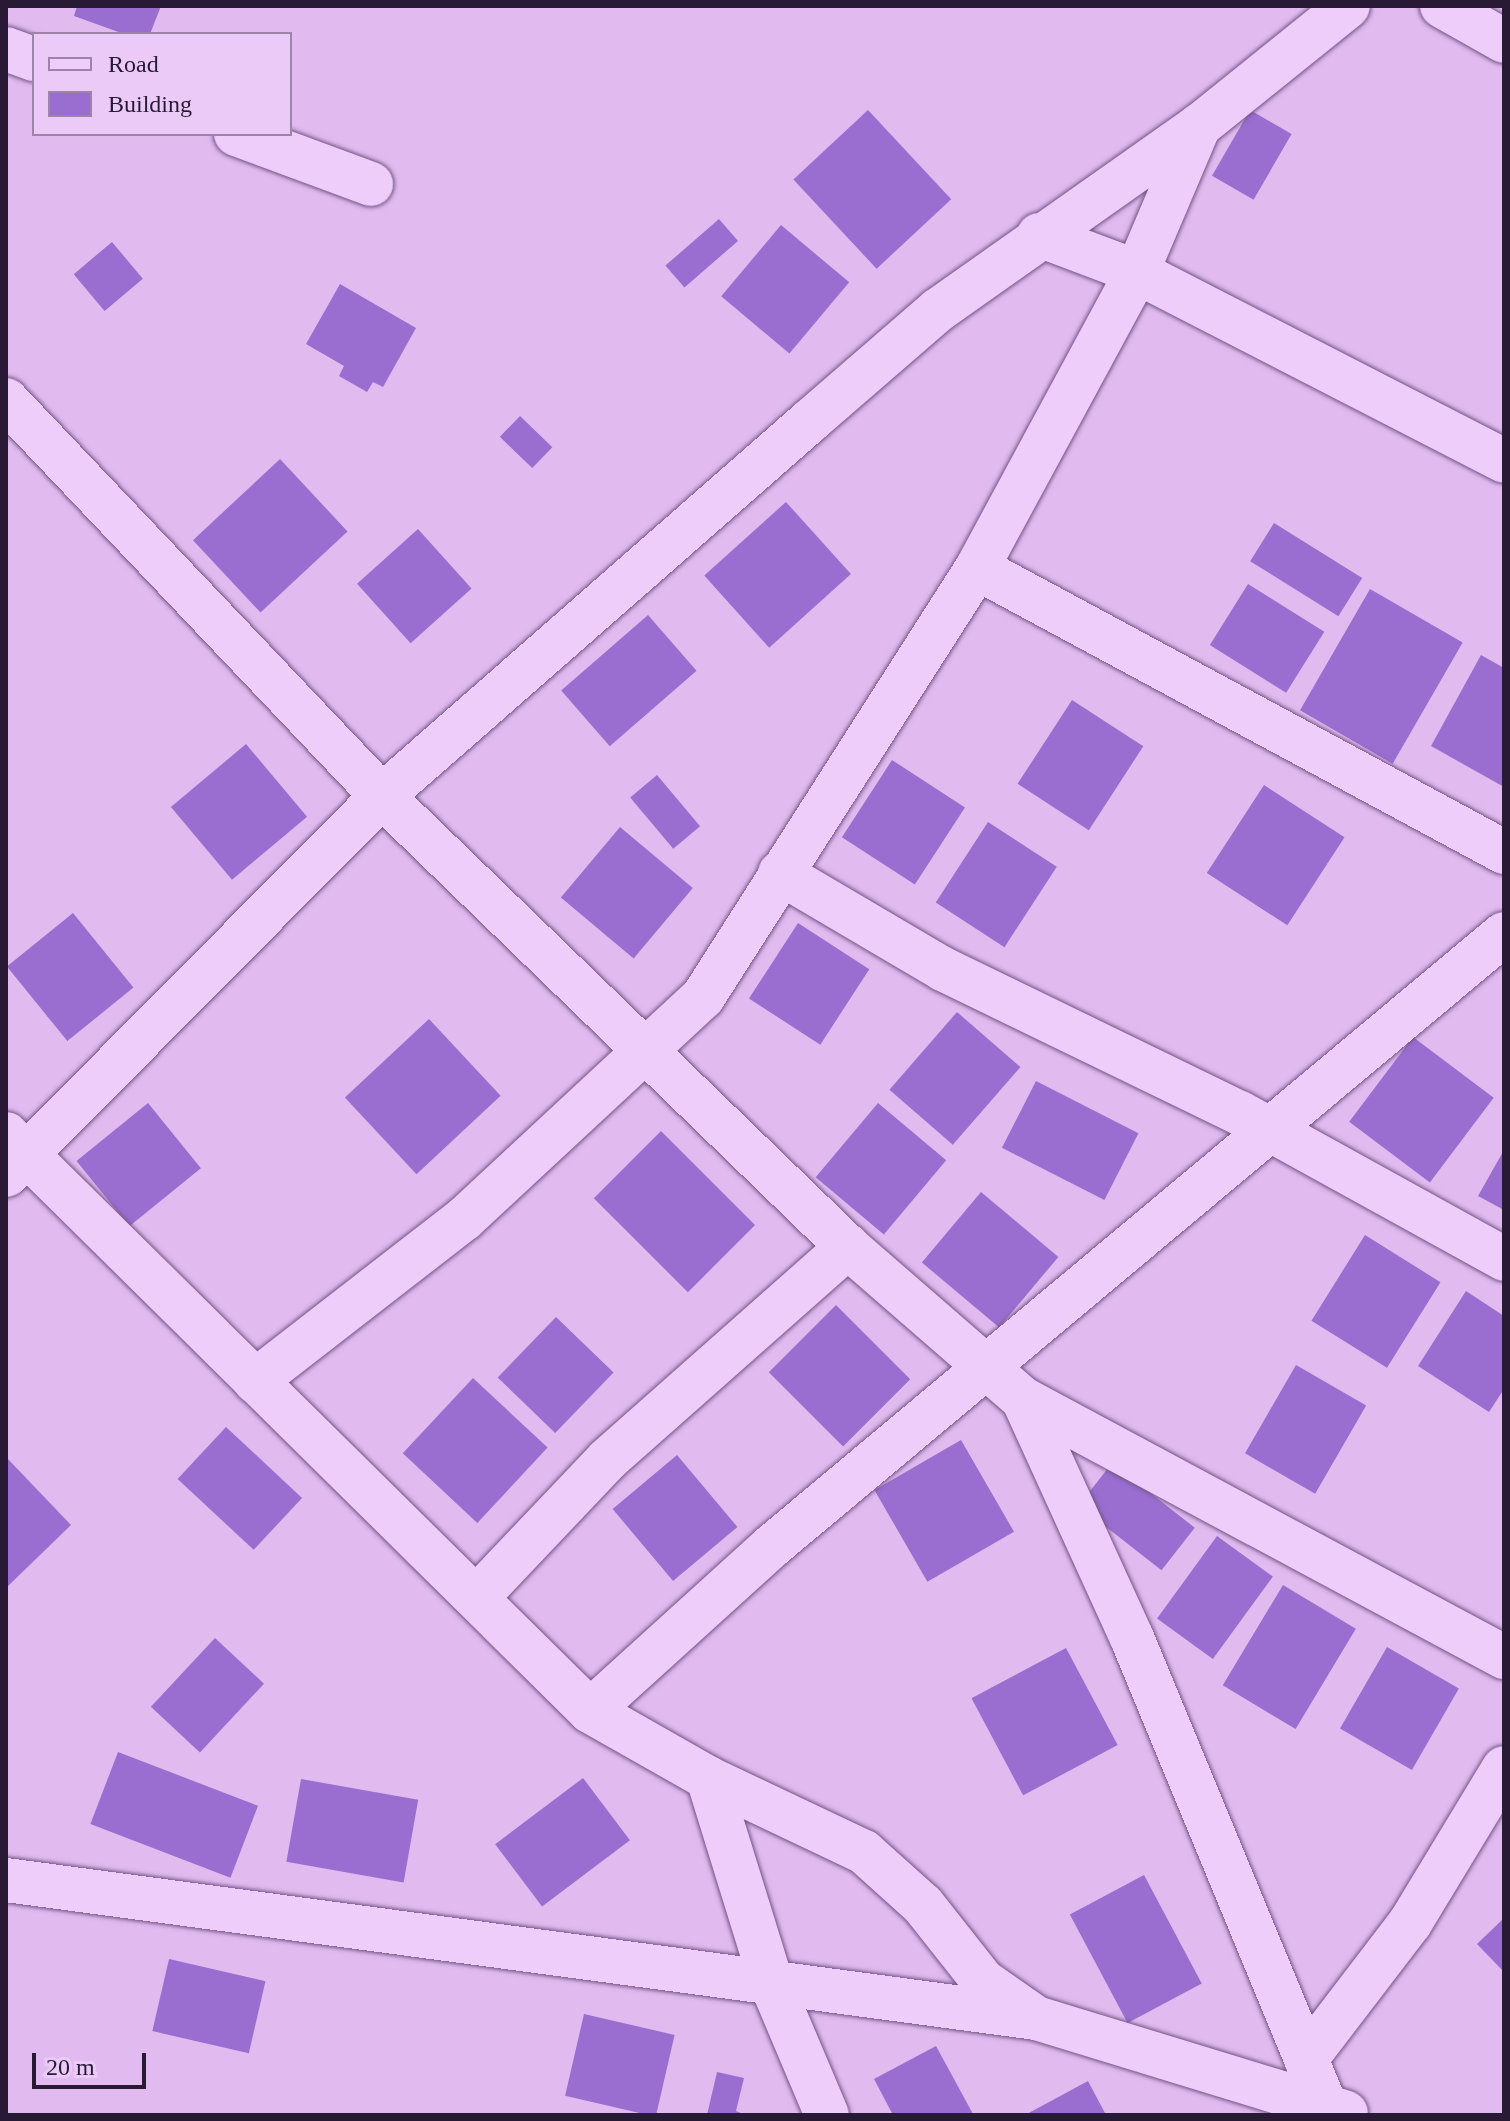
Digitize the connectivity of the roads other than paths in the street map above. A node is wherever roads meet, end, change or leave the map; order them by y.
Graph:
1 (1348, 6) edge
2 (1442, 6) edge
3 (1504, 41) edge
4 (6, 49) edge
5 (32, 58) edge
6 (1199, 126) junction
7 (241, 136) edge
8 (371, 184) dead end
9 (1039, 235) junction
10 (1137, 272) junction
11 (6, 400) edge
12 (1504, 461) edge
13 (977, 568) junction
14 (382, 796) junction
15 (1504, 852) edge
16 (780, 873) junction
17 (1504, 934) edge
18 (648, 1049) junction
19 (1270, 1130) junction
20 (13, 1154) edge
21 (848, 1247) junction
22 (1504, 1259) edge
23 (989, 1366) junction
24 (255, 1381) junction
25 (1023, 1399) junction
26 (478, 1596) junction
27 (1504, 1657) edge
28 (590, 1711) junction
29 (1504, 1768) edge
30 (708, 1778) junction
31 (6, 1880) edge
32 (772, 1985) junction
33 (1036, 2018) junction
34 (1306, 2059) junction
35 (1229, 2098) edge
36 (1339, 2111) edge
37 (827, 2115) edge

1 - 6 street
2 - 3 street
4 - 5 street
6 - 9 street
6 - 10 street
7 - 8 street
9 - 10 street
9 - 14 street
10 - 12 street
10 - 13 street
11 - 14 street
13 - 15 street
13 - 16 street
14 - 18 street
14 - 20 street
16 - 18 street
16 - 19 street
17 - 19 street
18 - 21 street
18 - 24 street
19 - 22 street
19 - 23 street
20 - 24 street
21 - 23 street
21 - 26 street
23 - 25 street
23 - 28 street
24 - 26 street
25 - 27 street
25 - 34 street
26 - 28 street
28 - 30 street
29 - 34 street
30 - 32 street
30 - 33 street
31 - 32 street
32 - 33 street
32 - 37 street
33 - 35 street
34 - 36 street
35 - 36 street

